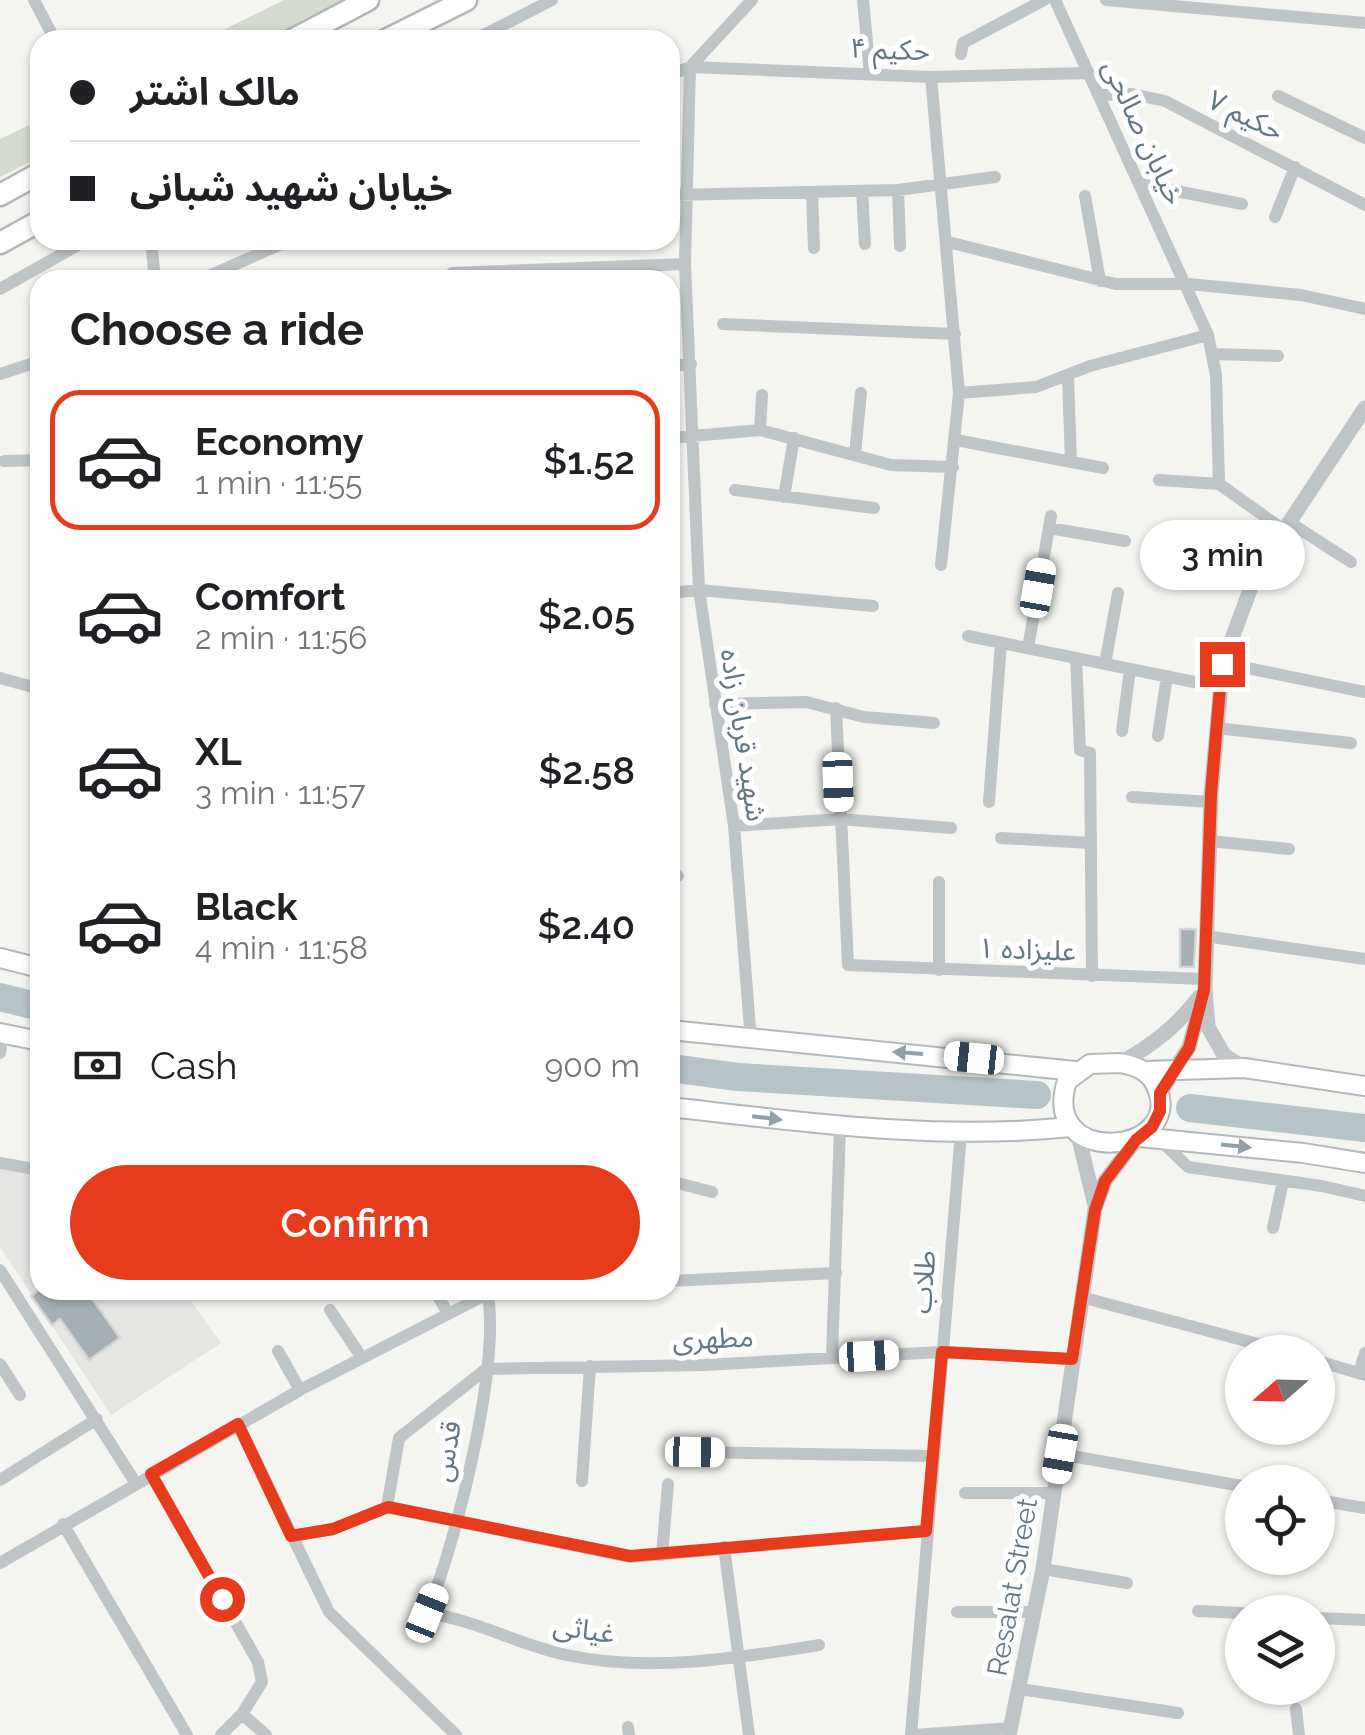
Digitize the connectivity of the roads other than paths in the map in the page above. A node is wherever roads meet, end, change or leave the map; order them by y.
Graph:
1 (34, 0) edge
2 (368, 0) edge
3 (466, 0) edge
4 (552, 0) edge
5 (752, 0) edge
6 (863, 0) edge
7 (1044, 0) edge
8 (1055, 0) edge
9 (1106, 0) edge
10 (1365, 23) edge
11 (49, 30) edge
12 (311, 30) edge
13 (427, 30) edge
14 (494, 30) edge
15 (960, 54) dead end
16 (690, 67) junction
17 (680, 72) edge
18 (1089, 73) junction
19 (870, 74) junction
20 (931, 77) junction
21 (1100, 95) junction
22 (1278, 96) dead end
23 (1365, 138) edge
24 (1295, 167) junction
25 (994, 177) dead end
26 (30, 178) edge
27 (1142, 184) junction
28 (942, 185) junction
29 (862, 190) junction
30 (898, 190) junction
31 (812, 192) junction
32 (680, 194) edge
33 (686, 194) junction
34 (0, 195) edge
35 (1085, 196) dead end
36 (1242, 204) dead end
37 (1365, 204) edge
38 (1275, 218) dead end
39 (30, 227) edge
40 (948, 242) junction
41 (0, 244) edge
42 (865, 244) dead end
43 (900, 246) dead end
44 (814, 248) dead end
45 (69, 250) edge
46 (268, 250) edge
47 (686, 264) junction
48 (34, 270) edge
49 (222, 270) edge
50 (546, 270) edge
51 (30, 272) edge
52 (1100, 281) junction
53 (1188, 284) junction
54 (0, 289) edge
55 (1365, 309) edge
56 (723, 324) dead end
57 (954, 334) junction
58 (1208, 335) junction
59 (1214, 354) junction
60 (1278, 356) dead end
61 (30, 364) edge
62 (690, 364) junction
63 (680, 365) edge
64 (0, 374) edge
65 (1068, 376) junction
66 (861, 394) dead end
67 (959, 394) junction
68 (762, 395) dead end
69 (1365, 408) edge
70 (760, 430) junction
71 (694, 436) junction
72 (680, 437) edge
73 (794, 438) junction
74 (956, 440) junction
75 (855, 454) junction
76 (30, 460) edge
77 (4, 461) dead end
78 (1071, 462) junction
79 (952, 467) junction
80 (1103, 468) dead end
81 (1159, 480) dead end
82 (1219, 484) junction
83 (735, 490) dead end
84 (784, 496) junction
85 (874, 508) dead end
86 (1286, 526) junction
87 (1125, 541) dead end
88 (1351, 562) dead end
89 (941, 565) dead end
90 (700, 590) junction
91 (680, 592) edge
92 (1118, 593) dead end
93 (873, 606) dead end
94 (968, 636) dead end
95 (1002, 643) junction
96 (1028, 648) junction
97 (1076, 658) junction
98 (1105, 664) junction
99 (1222, 664) junction
100 (1130, 669) junction
101 (1167, 676) junction
102 (0, 678) edge
103 (30, 687) edge
104 (1220, 687) junction
105 (1365, 692) edge
106 (714, 704) junction
107 (836, 708) junction
108 (934, 723) dead end
109 (1216, 728) junction
110 (1122, 731) dead end
111 (1158, 736) dead end
112 (1351, 744) dead end
113 (1132, 797) dead end
114 (989, 802) dead end
115 (1211, 802) junction
116 (840, 820) junction
117 (734, 826) junction
118 (950, 828) dead end
119 (1001, 838) dead end
120 (1209, 841) junction
121 (1091, 843) junction
122 (1289, 849) dead end
123 (939, 882) dead end
124 (1205, 936) junction
125 (0, 958) edge
126 (1365, 959) edge
127 (30, 964) edge
128 (939, 970) junction
129 (1092, 976) junction
130 (1204, 984) junction
131 (680, 1031) edge
132 (1, 1034) edge
133 (30, 1039) edge
134 (751, 1041) junction
135 (0, 1054) edge
136 (1120, 1062) junction
137 (1176, 1068) junction
138 (1244, 1068) junction
139 (1074, 1071) junction
140 (1145, 1071) junction
141 (1365, 1086) edge
142 (1160, 1093) junction
143 (680, 1108) edge
144 (840, 1127) junction
145 (1074, 1129) junction
146 (962, 1132) junction
147 (1137, 1138) junction
148 (1160, 1140) junction
149 (0, 1163) edge
150 (1365, 1163) edge
151 (30, 1168) edge
152 (1283, 1181) junction
153 (680, 1184) edge
154 (712, 1192) dead end
155 (1365, 1196) edge
156 (1095, 1210) junction
157 (1273, 1228) dead end
158 (0, 1270) edge
159 (836, 1272) junction
160 (680, 1280) edge
161 (1081, 1296) junction
162 (440, 1300) edge
163 (473, 1300) edge
164 (490, 1300) edge
165 (330, 1310) dead end
166 (448, 1313) junction
167 (1225, 1335) edge
168 (278, 1351) dead end
169 (942, 1352) junction
170 (1365, 1353) edge
171 (362, 1358) junction
172 (832, 1358) junction
173 (1072, 1359) junction
174 (0, 1364) edge
175 (590, 1366) junction
176 (1335, 1366) edge
177 (486, 1369) junction
178 (1362, 1374) edge
179 (300, 1390) junction
180 (20, 1395) dead end
181 (96, 1418) junction
182 (238, 1424) junction
183 (695, 1452) dead end
184 (1060, 1454) junction
185 (932, 1456) junction
186 (151, 1474) junction
187 (0, 1480) edge
188 (582, 1480) dead end
189 (135, 1482) junction
190 (1225, 1483) edge
191 (668, 1484) dead end
192 (966, 1493) dead end
193 (1054, 1493) junction
194 (1335, 1503) edge
195 (388, 1507) junction
196 (1365, 1508) edge
197 (458, 1522) junction
198 (63, 1524) junction
199 (926, 1531) junction
200 (291, 1536) junction
201 (724, 1547) junction
202 (662, 1554) junction
203 (0, 1563) edge
204 (1044, 1569) junction
205 (1127, 1582) dead end
206 (1198, 1611) dead end
207 (957, 1612) dead end
208 (1035, 1612) junction
209 (1225, 1612) edge
210 (427, 1613) joint
211 (1335, 1619) edge
212 (1365, 1620) edge
213 (820, 1645) dead end
214 (740, 1658) junction
215 (1020, 1688) junction
216 (1296, 1709) dead end
217 (1178, 1713) dead end
218 (242, 1714) junction
219 (1010, 1731) edge
220 (187, 1735) edge
221 (221, 1735) edge
222 (266, 1735) edge
223 (456, 1735) edge
224 (748, 1735) edge
225 (913, 1735) edge
226 (1299, 1735) edge

1 - 11 street
2 - 12 highway
3 - 13 highway
4 - 14 street
5 - 16 street
6 - 19 street
7 - 15 street
8 - 18 street, خیابان صالحی
9 - 10 street
16 - 17 street
16 - 19 street, حکیم ۴
16 - 33 street, شهید قربان زاده
18 - 20 street, حکیم ۴
18 - 21 street, خیابان صالحی
19 - 20 street, حکیم ۴
20 - 28 street
21 - 24 street, حکیم ۷
21 - 27 street, خیابان صالحی
22 - 23 street
24 - 37 street, حکیم ۷
24 - 38 street
25 - 28 street
26 - 34 highway
27 - 36 street
27 - 53 street, خیابان صالحی
28 - 30 street
28 - 40 street
29 - 30 street
29 - 31 street
29 - 42 street
30 - 43 street
31 - 33 street
31 - 44 street
32 - 33 street
33 - 47 street, شهید قربان زاده
35 - 52 street
39 - 41 highway
40 - 52 street
40 - 57 street
45 - 48 street
46 - 49 street
47 - 50 street
47 - 62 street, شهید قربان زاده
51 - 54 street
52 - 53 street
53 - 55 street
53 - 58 street, خیابان صالحی
56 - 57 street
57 - 67 street
58 - 59 street, خیابان صالحی
58 - 65 street
59 - 60 street
59 - 82 street, خیابان صالحی
61 - 64 street
62 - 63 street
62 - 71 street, شهید قربان زاده
65 - 67 street
65 - 78 street
66 - 75 street
67 - 74 street
68 - 70 street
69 - 86 street
70 - 71 street
70 - 73 street
71 - 72 street
71 - 90 street, شهید قربان زاده
73 - 75 street
73 - 84 street
74 - 78 street
74 - 79 street
75 - 79 street
76 - 77 street
78 - 80 street
79 - 89 street
81 - 82 street
82 - 86 street
83 - 84 street
84 - 85 street
86 - 88 street
86 - 99 street
87 - 96 street
90 - 91 street
90 - 93 street
90 - 106 street, شهید قربان زاده
92 - 98 street
94 - 95 street
95 - 96 street
95 - 114 street
96 - 97 street
97 - 98 street
97 - 121 street
98 - 100 street
99 - 104 street
99 - 105 street
100 - 101 street
100 - 110 street
101 - 104 street
101 - 111 street
102 - 103 street
104 - 109 street
106 - 107 street
106 - 117 street, شهید قربان زاده
107 - 108 street
107 - 116 street
109 - 112 street
109 - 115 street
113 - 115 street
115 - 120 street
116 - 117 street
116 - 118 street
116 - 128 street, علیزاده ۱
117 - 134 street, شهید قربان زاده
119 - 121 street
120 - 122 street
120 - 124 street
121 - 129 street
123 - 128 street
124 - 126 street
124 - 130 street
125 - 127 main road
128 - 129 street, علیزاده ۱
129 - 130 street, علیزاده ۱
130 - 136 street
130 - 137 street
130 - 138 street
131 - 134 main road
132 - 133 main road
132 - 135 street
139 -> 134 main road
136 - 139 main road
136 - 140 main road
137 - 138 main road
137 - 140 main road
137 - 142 street
138 - 141 main road
139 - 145 main road
140 - 142 main road
142 - 147 main road
143 -> 144 main road
144 - 146 main road
144 - 159 street
145 - 146 main road
145 - 147 main road
145 - 156 street
146 - 169 street, طلاب
147 - 148 main road
147 - 156 street
148 -> 150 main road
148 - 152 street
149 - 151 street
152 - 155 street
152 - 157 street
153 - 154 street
156 - 161 street, Resalat Street
158 - 181 street
159 - 160 street
159 - 172 street
161 - 167 street
161 - 173 street, Resalat Street
162 - 166 street
163 - 166 street
164 - 177 street, قدس
165 - 171 street
166 - 171 street
168 - 179 street
169 - 172 street, مطهری
169 - 173 street, مطهری
169 - 185 street, طلاب
170 - 178 street
171 - 179 street
172 - 175 street, مطهری
173 - 184 street, Resalat Street
174 - 180 street
175 - 177 street, مطهری
175 - 188 street
176 - 178 street
177 - 195 street
177 - 197 street, قدس
179 - 182 street
181 - 187 street
181 - 189 street
182 - 186 street
182 - 200 street
183 - 185 street
184 - 190 street
184 - 193 street, Resalat Street
185 - 199 street, طلاب
186 - 189 street
186 - 218 street
189 - 198 street
191 - 202 street
192 - 193 street
193 - 204 street, Resalat Street
194 - 196 street
195 - 197 street
195 - 200 street
197 - 202 street
197 - 210 street, قدس
198 - 203 street
198 - 220 street
199 - 201 street
199 - 225 street, طلاب
200 - 223 street
201 - 202 street
201 - 214 street
204 - 205 street
204 - 208 street, Resalat Street
206 - 209 street
207 - 208 street
208 - 215 street, Resalat Street
210 - 214 street, غیاثی
211 - 212 street
213 - 214 street, غیاثی
214 - 224 street
215 - 217 street
215 - 219 street, Resalat Street
216 - 226 street
218 - 221 street
218 - 222 street
219 - 225 street

